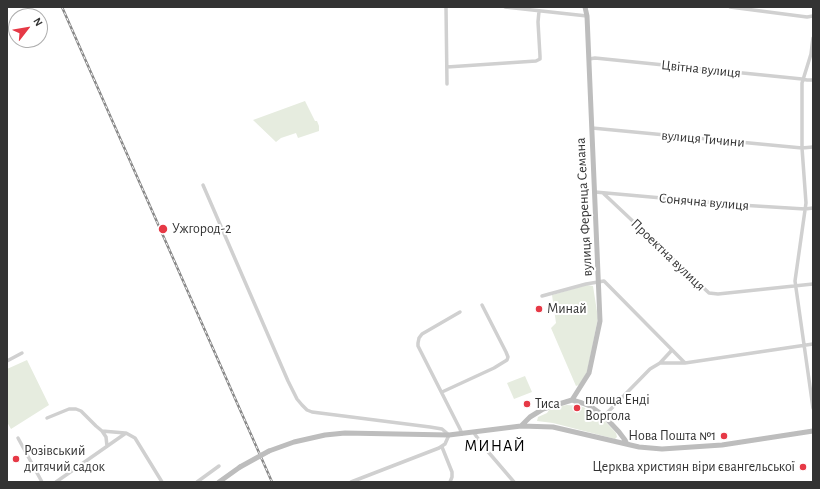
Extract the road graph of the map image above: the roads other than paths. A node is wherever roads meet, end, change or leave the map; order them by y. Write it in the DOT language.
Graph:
graph roads {
  1 [pos="446,7"];
  2 [pos="506,7"];
  3 [pos="586,7"];
  4 [pos="730,7"];
  5 [pos="539,11"];
  6 [pos="587,16"];
  7 [pos="813,16"];
  8 [pos="813,38"];
  9 [pos="589,59"];
  10 [pos="447,67"];
  11 [pos="802,79"];
  12 [pos="813,80"];
  13 [pos="447,84"];
  14 [pos="592,128"];
  15 [pos="813,147"];
  16 [pos="802,148"];
  17 [pos="203,186"];
  18 [pos="595,192"];
  19 [pos="603,193"];
  20 [pos="813,208"];
  21 [pos="805,209"];
  22 [pos="599,282"];
  23 [pos="813,284"];
  24 [pos="795,286"];
  25 [pos="542,296"];
  26 [pos="482,305"];
  27 [pos="460,312"];
  28 [pos="813,344"];
  29 [pos="805,345"];
  30 [pos="672,350"];
  31 [pos="22,353"];
  32 [pos="7,361"];
  33 [pos="660,363"];
  34 [pos="685,363"];
  35 [pos="442,392"];
  36 [pos="572,400"];
  37 [pos="813,408"];
  38 [pos="604,416"];
  39 [pos="47,418"];
  40 [pos="521,426"];
  41 [pos="102,430"];
  42 [pos="813,431"];
  43 [pos="126,433"];
  44 [pos="474,433"];
  45 [pos="462,434"];
  46 [pos="449,435"];
  47 [pos="18,438"];
  48 [pos="628,444"];
  49 [pos="107,446"];
  50 [pos="442,446"];
  51 [pos="219,466"];
  52 [pos="42,482"];
  53 [pos="56,482"];
  54 [pos="162,482"];
  55 [pos="196,482"];
  56 [pos="219,482"];
  57 [pos="351,482"];
  58 [pos="450,482"];
  59 [pos="514,482"];
  1 -- 10 [label="street"];
  2 -- 5 [label="street"];
  3 -- 6 [label="main road, вулиця Ференца Семана"];
  4 -- 7 [label="street"];
  5 -- 6 [label="street"];
  5 -- 10 [label="street"];
  6 -- 9 [label="main road, вулиця Ференца Семана"];
  8 -- 11 [label="street"];
  9 -- 11 [label="street, Цвітна вулиця"];
  9 -- 14 [label="main road, вулиця Ференца Семана"];
  10 -- 13 [label="street"];
  11 -- 12 [label="street, Цвітна вулиця"];
  11 -- 16 [label="street"];
  14 -- 16 [label="street, вулиця Тичини"];
  14 -- 18 [label="main road, вулиця Ференца Семана"];
  15 -- 16 [label="street, вулиця Тичини"];
  16 -- 21 [label="street"];
  17 -- 46 [label="street"];
  18 -- 19 [label="street, Сонячна вулиця"];
  18 -- 22 [label="main road, вулиця Ференца Семана"];
  19 -- 21 [label="street, Сонячна вулиця"];
  19 -- 24 [label="street, Проектна вулиця"];
  20 -- 21 [label="street, Сонячна вулиця"];
  21 -- 24 [label="street"];
  22 -- 25 [label="street"];
  22 -- 30 [label="street"];
  22 -- 36 [label="main road, вулиця Ференца Семана"];
  23 -- 24 [label="street, Проектна вулиця"];
  24 -- 29 [label="street"];
  26 -- 35 [label="street"];
  27 -- 35 [label="street"];
  28 -- 29 [label="street"];
  29 -- 34 [label="street"];
  29 -- 37 [label="street"];
  30 -- 33 [label="street"];
  30 -- 34 [label="street"];
  31 -- 32 [label="street"];
  33 -- 34 [label="street"];
  33 -- 38 [label="street"];
  35 -- 45 [label="street"];
  36 -- 38 [label="main road"];
  36 -- 40 [label="main road"];
  38 -- 48 [label="main road"];
  39 -- 41 [label="street"];
  40 -- 44 [label="main road"];
  40 -- 48 [label="main road"];
  41 -- 43 [label="street"];
  41 -- 49 [label="street"];
  42 -- 48 [label="main road"];
  43 -- 49 [label="street"];
  43 -- 54 [label="street"];
  44 -- 45 [label="main road"];
  44 -- 59 [label="street"];
  45 -- 46 [label="main road"];
  46 -- 50 [label="street"];
  46 -- 56 [label="main road, bridge"];
  47 -- 52 [label="street"];
  49 -- 53 [label="street"];
  50 -- 57 [label="street"];
  50 -- 58 [label="street"];
  51 -- 55 [label="street"];
}
